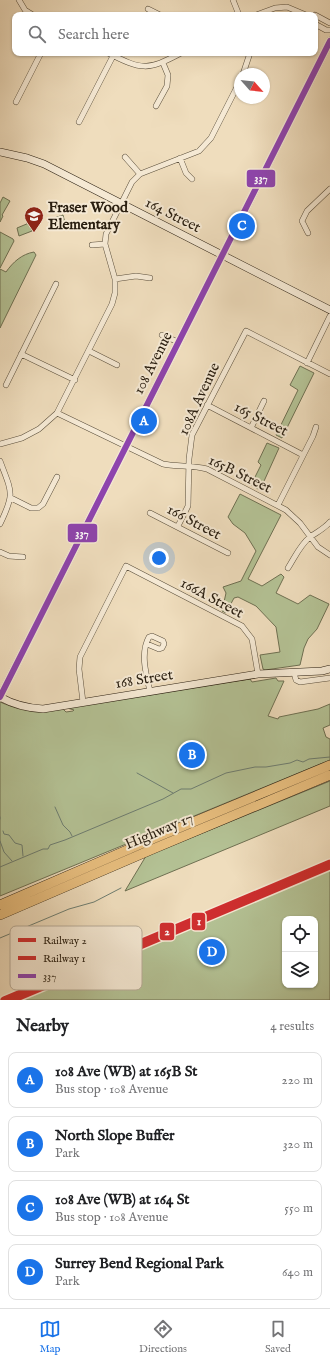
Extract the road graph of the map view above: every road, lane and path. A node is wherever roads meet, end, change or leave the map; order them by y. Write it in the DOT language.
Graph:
graph roads {
  1 [pos="19,0"];
  2 [pos="233,0"];
  3 [pos="148,9"];
  4 [pos="28,12"];
  5 [pos="154,12"];
  6 [pos="238,12"];
  7 [pos="264,12"];
  8 [pos="302,12"];
  9 [pos="318,17"];
  10 [pos="330,23"];
  11 [pos="318,26"];
  12 [pos="330,30"];
  13 [pos="330,41"];
  14 [pos="39,56"];
  15 [pos="110,56"];
  16 [pos="115,56"];
  17 [pos="175,56"];
  18 [pos="249,56"];
  19 [pos="163,62"];
  20 [pos="245,68"];
  21 [pos="234,93"];
  22 [pos="16,102"];
  23 [pos="156,106"];
  24 [pos="79,122"];
  25 [pos="0,152"];
  26 [pos="125,157"];
  27 [pos="180,158"];
  28 [pos="140,174"];
  29 [pos="192,179"];
  30 [pos="330,188"];
  31 [pos="121,204"];
  32 [pos="308,233"];
  33 [pos="105,244"];
  34 [pos="92,245"];
  35 [pos="222,254"];
  36 [pos="150,278"];
  37 [pos="116,279"];
  38 [pos="56,284"];
  39 [pos="330,310"];
  40 [pos="330,316"];
  41 [pos="162,334"];
  42 [pos="178,342"];
  43 [pos="89,351"];
  44 [pos="21,354"];
  45 [pos="307,363"];
  46 [pos="117,365"];
  47 [pos="330,374"];
  48 [pos="75,380"];
  49 [pos="6,385"];
  50 [pos="264,401"];
  51 [pos="207,405"];
  52 [pos="57,413"];
  53 [pos="316,427"];
  54 [pos="251,428"];
  55 [pos="0,444"];
  56 [pos="126,446"];
  57 [pos="303,455"];
  58 [pos="0,461"];
  59 [pos="189,466"];
  60 [pos="57,477"];
  61 [pos="11,498"];
  62 [pos="278,505"];
  63 [pos="150,512"];
  64 [pos="330,522"];
  65 [pos="0,524"];
  66 [pos="178,526"];
  67 [pos="310,537"];
  68 [pos="0,552"];
  69 [pos="228,553"];
  70 [pos="330,555"];
  71 [pos="23,557"];
  72 [pos="288,568"];
  73 [pos="147,644"];
  74 [pos="330,669"];
  75 [pos="294,673"];
  76 [pos="258,674"];
  77 [pos="330,678"];
  78 [pos="150,691"];
  79 [pos="0,697"];
  80 [pos="83,702"];
  81 [pos="330,765"];
  82 [pos="330,775"];
  83 [pos="0,905"];
  84 [pos="0,915"];
  1 -- 4 [label="street"];
  2 -- 6 [label="street"];
  3 -- 5 [label="street"];
  7 -- 8 [label="street"];
  9 -- 10 [label="street"];
  11 -- 12 [label="street"];
  13 -- 35 [label="street, 108 Avenue"];
  14 -- 22 [label="street"];
  15 -- 24 [label="street"];
  16 -- 19 [label="street"];
  17 -- 19 [label="street"];
  18 -- 20 [label="street"];
  19 -- 23 [label="street"];
  21 -- 27 [label="street"];
  25 -- 31 [label="street, 164 Street"];
  26 -- 28 [label="street"];
  27 -- 28 [label="street"];
  27 -- 29 [label="street"];
  28 -- 31 [label="street"];
  30 -- 32 [label="street"];
  31 -- 33 [label="street"];
  31 -- 35 [label="street, 164 Street"];
  33 -- 34 [label="street"];
  33 -- 37 [label="street"];
  35 -- 39 [label="street, 164 Street"];
  35 -- 42 [label="street, 108 Avenue"];
  36 -- 37 [label="street"];
  37 -- 43 [label="street"];
  38 -- 44 [label="street"];
  40 -- 45 [label="street"];
  41 -- 42 [label="street"];
  42 -- 56 [label="street, 108 Avenue"];
  43 -- 46 [label="street"];
  43 -- 48 [label="street"];
  44 -- 48 [label="street"];
  44 -- 49 [label="street"];
  45 -- 47 [label="street"];
  45 -- 51 [label="street, 108A Avenue"];
  48 -- 52 [label="street"];
  50 -- 54 [label="street"];
  51 -- 54 [label="street, 165 Street"];
  51 -- 59 [label="street, 108A Avenue"];
  52 -- 55 [label="street"];
  52 -- 56 [label="street, 165B Street"];
  53 -- 57 [label="street"];
  54 -- 57 [label="street, 165 Street"];
  56 -- 59 [label="street, 165B Street"];
  56 -- 79 [label="street, 108 Avenue"];
  57 -- 62 [label="street"];
  58 -- 61 [label="street"];
  59 -- 62 [label="street, 165B Street"];
  59 -- 66 [label="street, 108A Avenue"];
  60 -- 61 [label="street"];
  61 -- 65 [label="street"];
  62 -- 67 [label="street, 165B Street"];
  63 -- 66 [label="street, 166 Street"];
  64 -- 67 [label="street"];
  66 -- 69 [label="street, 166 Street"];
  67 -- 70 [label="street, 165B Street"];
  67 -- 72 [label="street"];
  68 -- 71 [label="street"];
  73 -- 78 [label="street"];
  74 -- 75 [label="street, 168 Street"];
  75 -- 76 [label="street, 168 Street"];
  75 -- 77 [label="street"];
  76 -- 78 [label="street, 168 Street"];
  76 -- 80 [label="street, 166A Street"];
  78 -- 80 [label="street, 168 Street"];
  79 -- 80 [label="street, 168 Street"];
  81 -- 83 [label="highway, Highway 17"];
  82 -- 84 [label="highway, Highway 17"];
}
